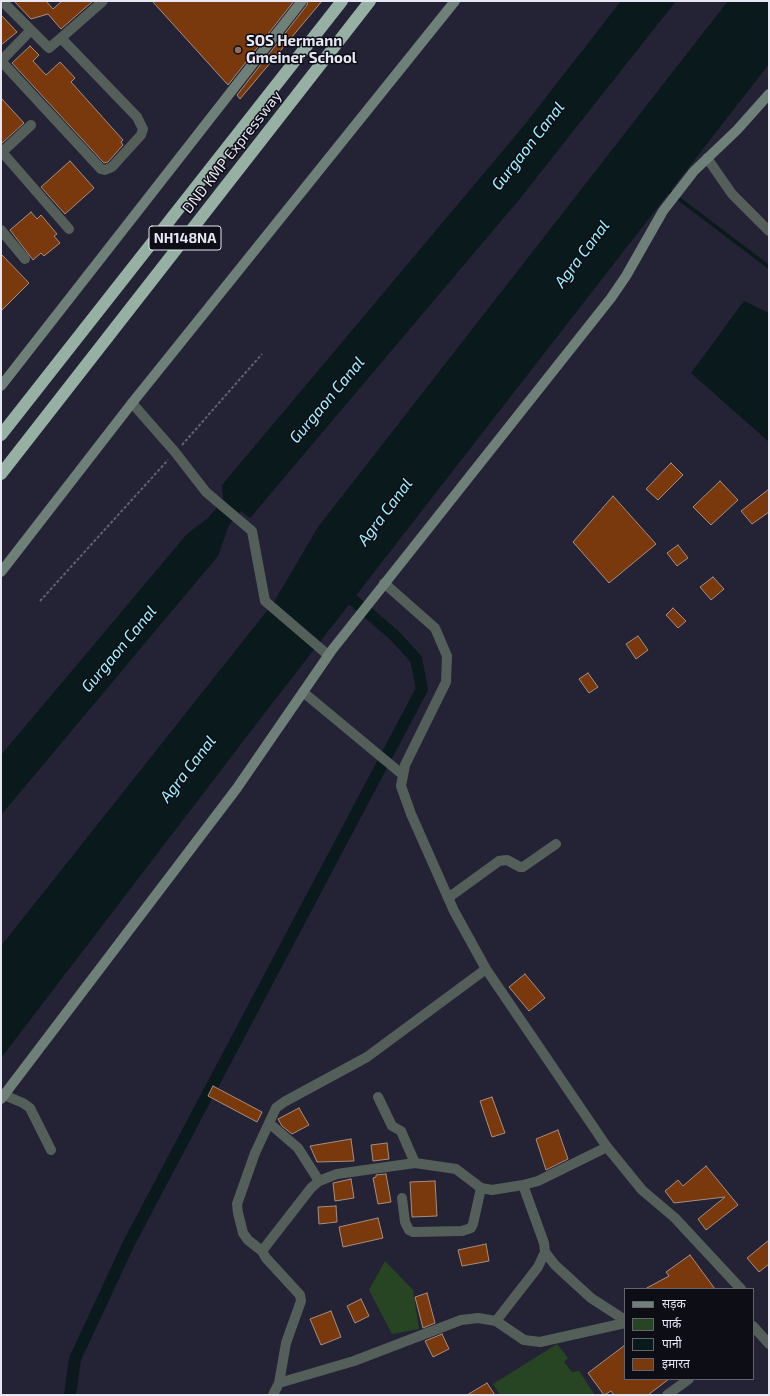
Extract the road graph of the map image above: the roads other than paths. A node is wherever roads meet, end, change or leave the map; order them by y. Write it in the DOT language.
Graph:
graph roads {
  1 [pos="2,1"];
  2 [pos="103,1"];
  3 [pos="302,1"];
  4 [pos="342,1"];
  5 [pos="370,1"];
  6 [pos="455,1"];
  7 [pos="31,30"];
  8 [pos="61,38"];
  9 [pos="1,61"];
  10 [pos="769,94"];
  11 [pos="31,125"];
  12 [pos="1,152"];
  13 [pos="707,158"];
  14 [pos="69,229"];
  15 [pos="769,231"];
  16 [pos="2,233"];
  17 [pos="26,259"];
  18 [pos="1,386"];
  19 [pos="132,403"];
  20 [pos="1,435"];
  21 [pos="1,474"];
  22 [pos="1,572"];
  23 [pos="384,583"];
  24 [pos="328,655"];
  25 [pos="303,692"];
  26 [pos="403,775"];
  27 [pos="556,844"];
  28 [pos="448,898"];
  29 [pos="486,969"];
  30 [pos="3,1097"];
  31 [pos="378,1097"];
  32 [pos="269,1123"];
  33 [pos="607,1147"];
  34 [pos="51,1150"];
  35 [pos="415,1163"];
  36 [pos="319,1181"];
  37 [pos="523,1185"];
  38 [pos="481,1188"];
  39 [pos="402,1198"];
  40 [pos="262,1251"];
  41 [pos="545,1252"];
  42 [pos="740,1288"];
  43 [pos="624,1321"];
  44 [pos="496,1322"];
  45 [pos="624,1322"];
  46 [pos="754,1327"];
  47 [pos="769,1344"];
  48 [pos="687,1380"];
  49 [pos="279,1383"];
  50 [pos="273,1395"];
  51 [pos="668,1395"];
  1 -- 7 [label="street"];
  2 -- 8 [label="street"];
  3 -- 18 [label="street"];
  4 -- 20 [label="highway, DND KMP Expressway / NH148NA"];
  5 -- 21 [label="highway, DND KMP Expressway / NH148NA"];
  6 -- 19 [label="street"];
  7 -- 8 [label="street"];
  7 -- 9 [label="street"];
  8 -- 9 [label="street"];
  10 -- 13 [label="street"];
  11 -- 12 [label="street"];
  12 -- 14 [label="street"];
  13 -- 15 [label="street"];
  13 -- 23 [label="street"];
  16 -- 17 [label="street"];
  19 -- 22 [label="street"];
  19 -- 24 [label="street"];
  23 -- 24 [label="street"];
  23 -- 26 [label="street"];
  24 -- 25 [label="street"];
  25 -- 26 [label="street"];
  25 -- 30 [label="street"];
  26 -- 28 [label="street"];
  27 -- 28 [label="street"];
  28 -- 29 [label="street"];
  29 -- 32 [label="street"];
  29 -- 33 [label="street"];
  30 -- 34 [label="street"];
  31 -- 35 [label="street"];
  32 -- 36 [label="street"];
  32 -- 40 [label="street"];
  33 -- 37 [label="street"];
  33 -- 42 [label="street"];
  35 -- 36 [label="street"];
  35 -- 38 [label="street"];
  36 -- 40 [label="street"];
  37 -- 38 [label="street"];
  37 -- 41 [label="street"];
  38 -- 39 [label="street"];
  40 -- 49 [label="street"];
  41 -- 43 [label="street"];
  41 -- 44 [label="street"];
  44 -- 45 [label="street"];
  44 -- 49 [label="street"];
  46 -- 47 [label="street"];
  48 -- 51 [label="street"];
  49 -- 50 [label="street"];
}
